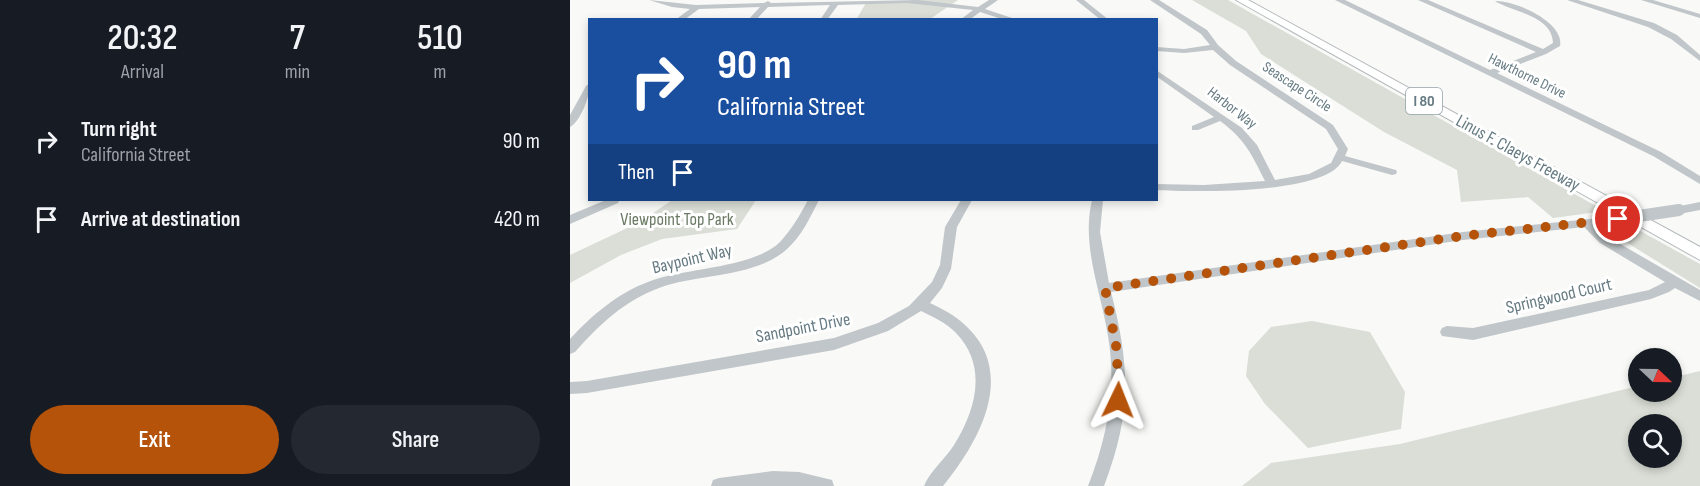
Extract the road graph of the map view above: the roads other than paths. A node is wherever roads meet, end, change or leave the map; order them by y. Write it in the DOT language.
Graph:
graph roads {
  1 [pos="653,0"];
  2 [pos="672,0"];
  3 [pos="843,0"];
  4 [pos="848,0"];
  5 [pos="994,0"];
  6 [pos="1080,0"];
  7 [pos="1154,0"];
  8 [pos="1241,0"];
  9 [pos="1255,0"];
  10 [pos="1339,0"];
  11 [pos="1422,0"];
  12 [pos="1570,0"];
  13 [pos="1646,0"];
  14 [pos="833,1"];
  15 [pos="884,1"];
  16 [pos="1499,1"];
  17 [pos="768,4"];
  18 [pos="700,5"];
  19 [pos="979,9"];
  20 [pos="1700,16"];
  21 [pos="681,18"];
  22 [pos="753,18"];
  23 [pos="824,18"];
  24 [pos="966,18"];
  25 [pos="1008,18"];
  26 [pos="1103,18"];
  27 [pos="1215,47"];
  28 [pos="1158,50"];
  29 [pos="1543,52"];
  30 [pos="1700,58"];
  31 [pos="1158,73"];
  32 [pos="1490,73"];
  33 [pos="588,90"];
  34 [pos="1222,117"];
  35 [pos="570,124"];
  36 [pos="1195,128"];
  37 [pos="1341,159"];
  38 [pos="1392,172"];
  39 [pos="1700,181"];
  40 [pos="1271,183"];
  41 [pos="1158,187"];
  42 [pos="612,201"];
  43 [pos="813,201"];
  44 [pos="965,201"];
  45 [pos="1097,201"];
  46 [pos="1700,206"];
  47 [pos="570,220"];
  48 [pos="1592,222"];
  49 [pos="1700,243"];
  50 [pos="1700,254"];
  51 [pos="1675,281"];
  52 [pos="1105,288"];
  53 [pos="1700,296"];
  54 [pos="920,304"];
  55 [pos="1447,332"];
  56 [pos="570,348"];
  57 [pos="570,388"];
  58 [pos="719,486"];
  59 [pos="825,486"];
  60 [pos="932,486"];
  61 [pos="1096,486"];
  1 -- 18 [label="street"];
  2 -- 18 [label="street"];
  3 -- 4 [label="street"];
  3 -- 14 [label="street"];
  5 -- 19 [label="street"];
  6 -- 26 [label="street"];
  7 -- 27 [label="street, Seascape Circle"];
  8 -- 50 [label="highway, Linus F. Claeys Freeway / I 80"];
  9 -- 49 [label="highway, Linus F. Claeys Freeway / I 80"];
  10 -- 32 [label="street, Hawthorne Drive"];
  11 -- 29 [label="street"];
  12 -- 30 [label="street"];
  13 -- 20 [label="street"];
  14 -- 15 [label="street"];
  14 -- 17 [label="street"];
  14 -- 23 [label="street"];
  15 -- 19 [label="street"];
  16 -- 29 [label="street"];
  17 -- 18 [label="street"];
  17 -- 22 [label="street"];
  18 -- 21 [label="street"];
  19 -- 24 [label="street"];
  19 -- 25 [label="street"];
  27 -- 28 [label="street"];
  27 -- 37 [label="street, Seascape Circle"];
  29 -- 32 [label="street"];
  31 -- 34 [label="street, Harbor Way"];
  32 -- 39 [label="street, Hawthorne Drive"];
  33 -- 35 [label="street"];
  34 -- 36 [label="street"];
  34 -- 40 [label="street, Harbor Way"];
  37 -- 38 [label="street"];
  37 -- 40 [label="street"];
  40 -- 41 [label="street"];
  42 -- 47 [label="street"];
  43 -- 56 [label="street, Baypoint Way"];
  44 -- 54 [label="street, Sandpoint Drive"];
  45 -- 52 [label="street"];
  46 -- 48 [label="street, bridge"];
  48 -- 51 [label="street"];
  48 -- 52 [label="street"];
  51 -- 53 [label="street"];
  51 -- 55 [label="street, Springwood Court"];
  52 -- 61 [label="street"];
  54 -- 57 [label="street, Sandpoint Drive"];
  54 -- 60 [label="street"];
  58 -- 59 [label="street"];
}
